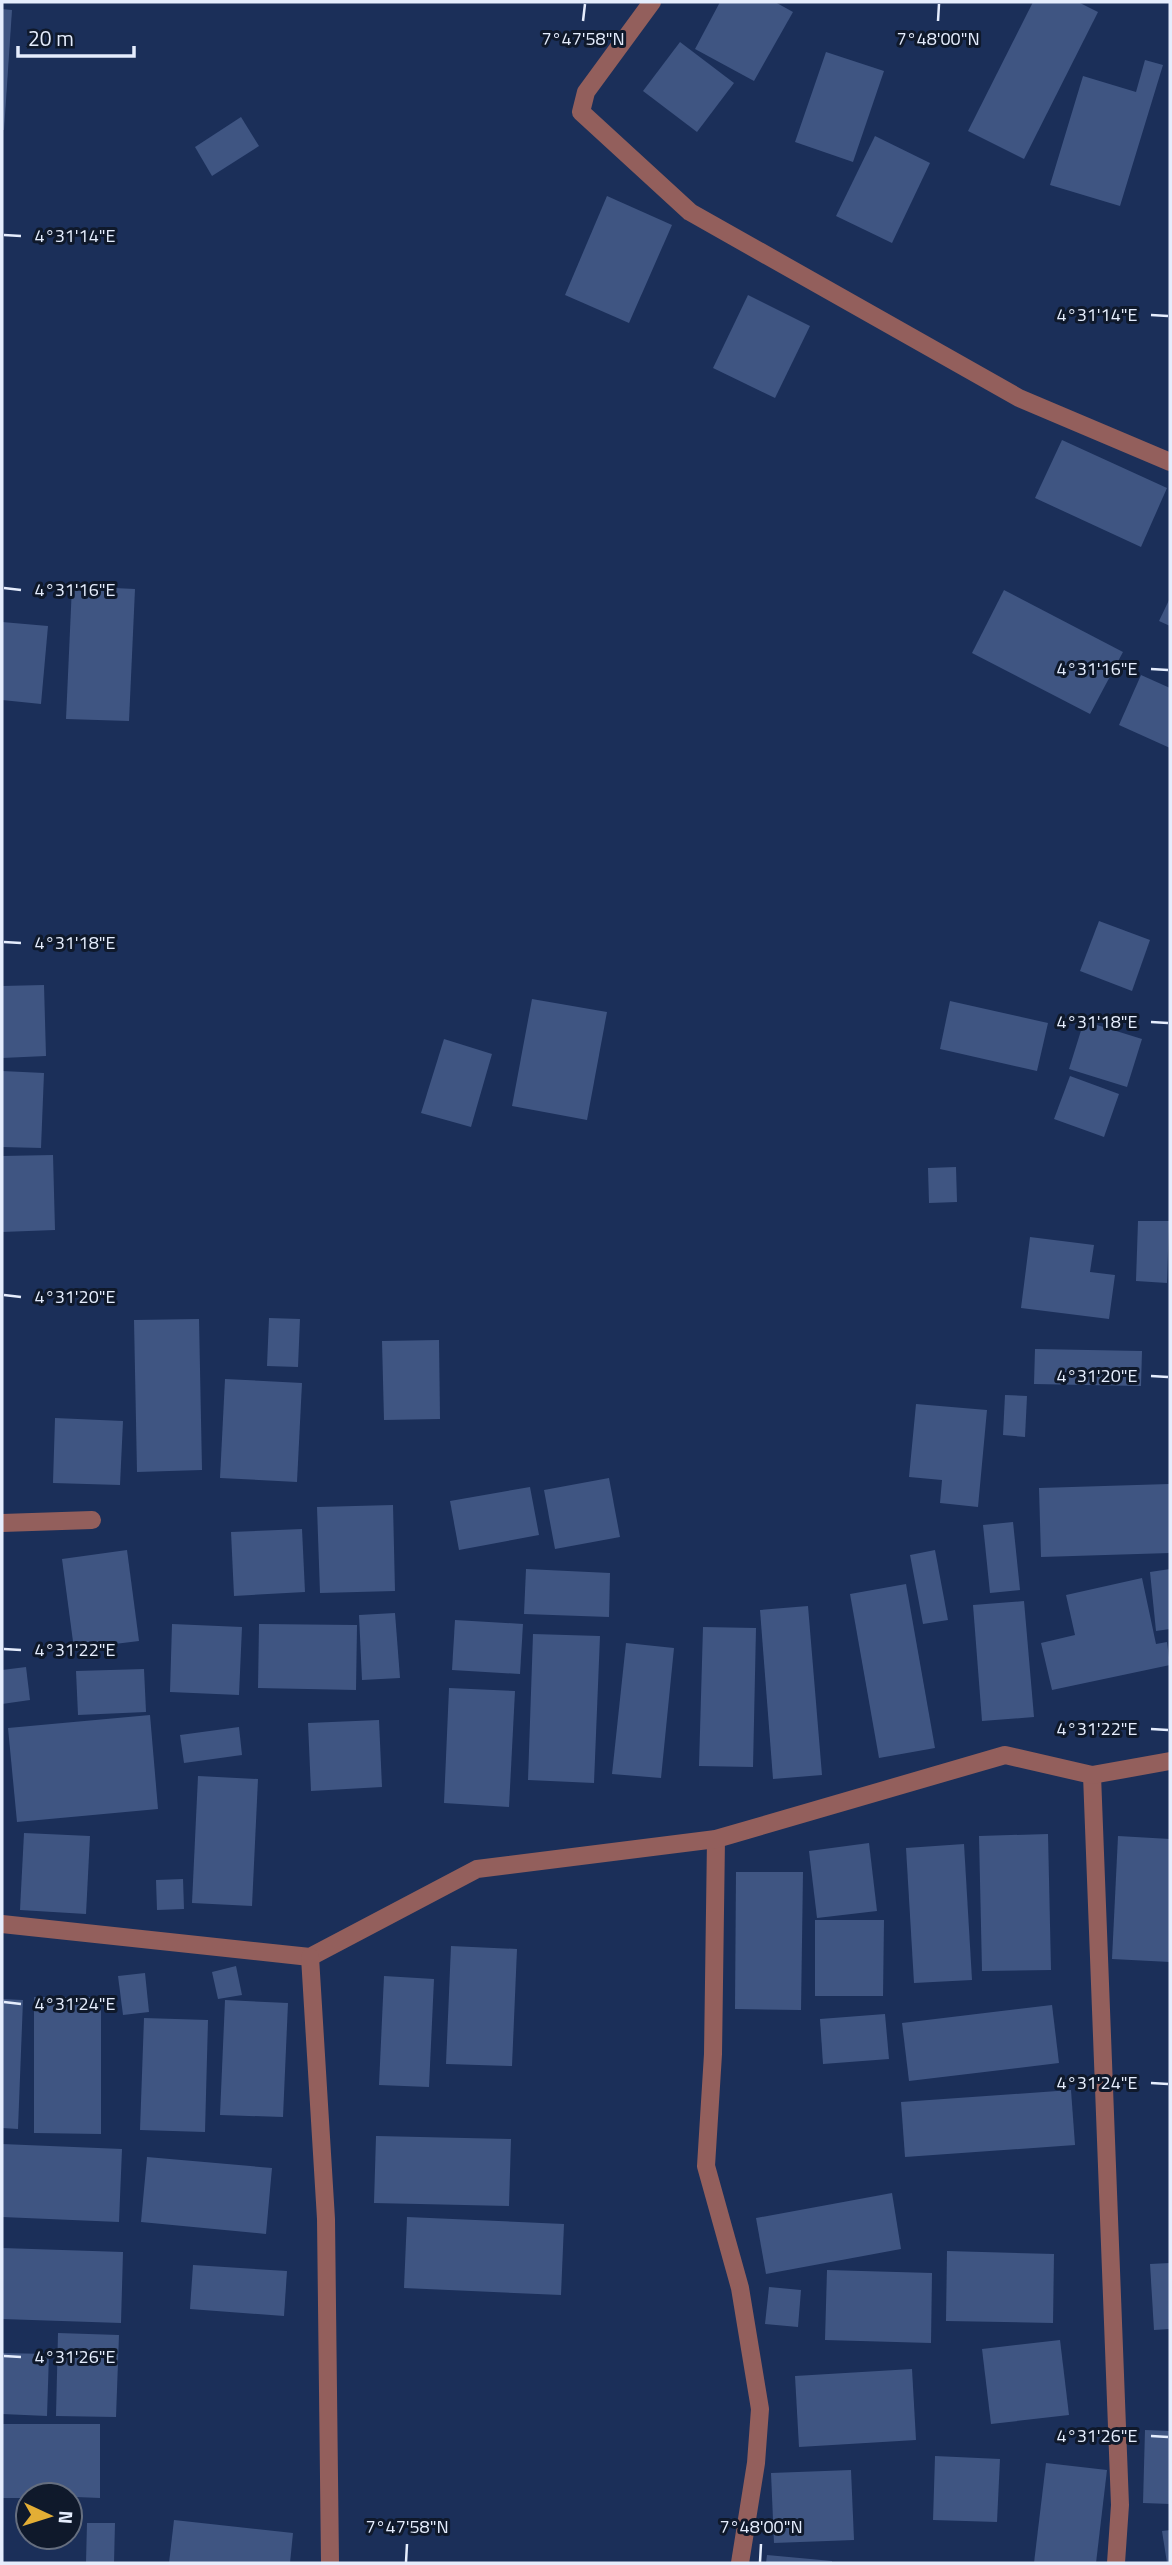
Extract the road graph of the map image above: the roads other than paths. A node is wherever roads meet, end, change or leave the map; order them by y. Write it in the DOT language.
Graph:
graph roads {
  1 [pos="652,2"];
  2 [pos="1170,463"];
  3 [pos="92,1520"];
  4 [pos="2,1523"];
  5 [pos="1170,1761"];
  6 [pos="1091,1775"];
  7 [pos="716,1839"];
  8 [pos="2,1924"];
  9 [pos="310,1957"];
  10 [pos="330,2563"];
  11 [pos="740,2563"];
  12 [pos="1116,2563"];
  1 -- 2 [label="street"];
  3 -- 4 [label="street"];
  5 -- 6 [label="street"];
  6 -- 7 [label="street"];
  6 -- 12 [label="street"];
  7 -- 9 [label="street"];
  7 -- 11 [label="street"];
  8 -- 9 [label="street"];
  9 -- 10 [label="street"];
}
